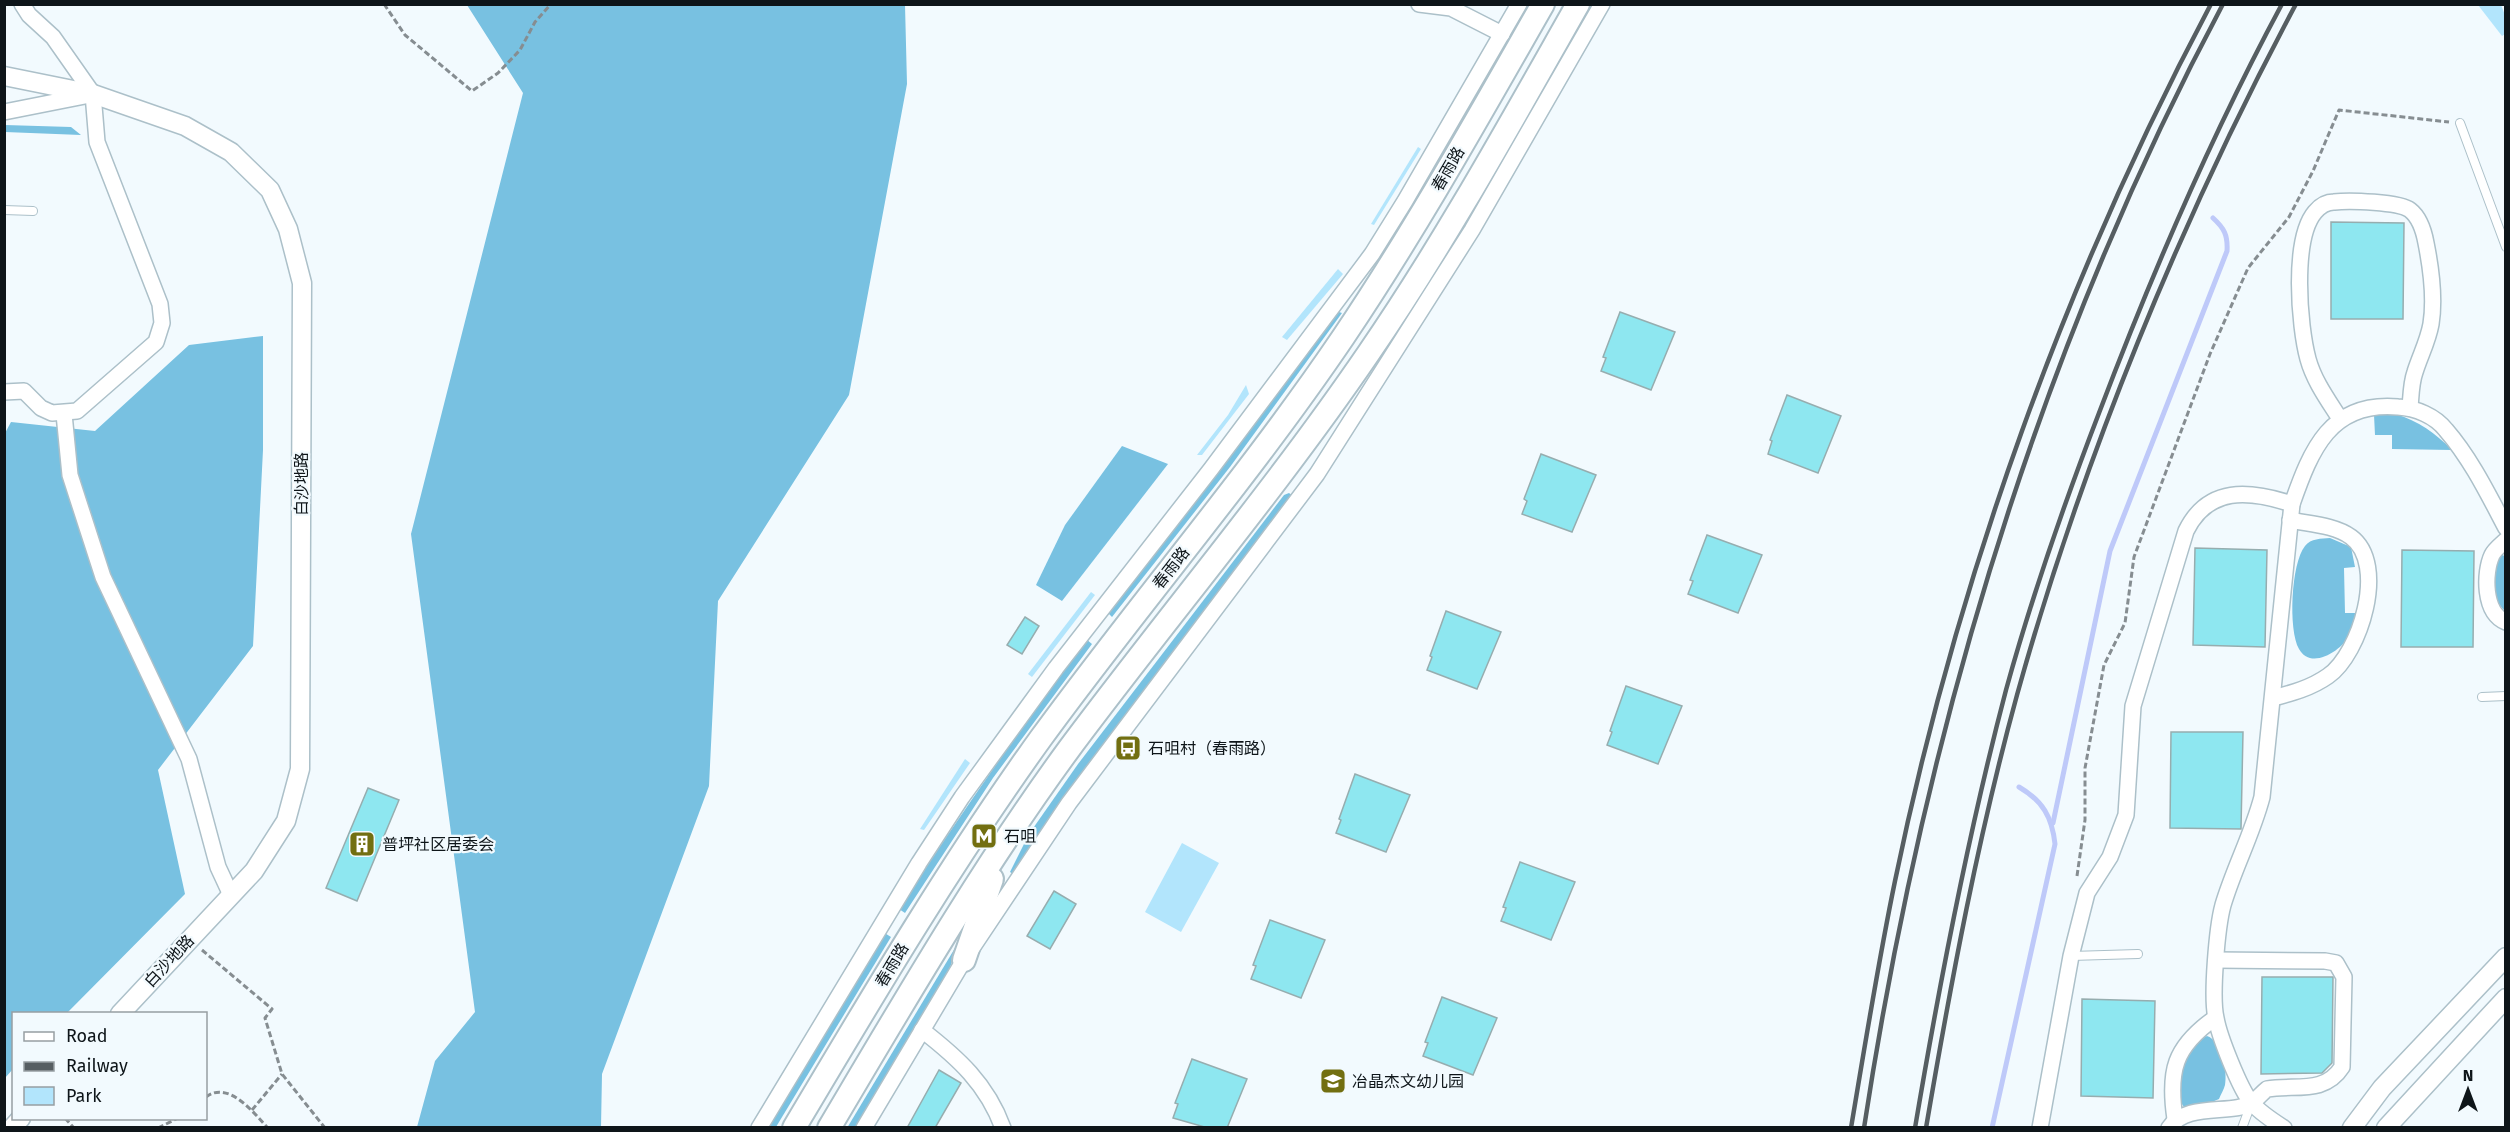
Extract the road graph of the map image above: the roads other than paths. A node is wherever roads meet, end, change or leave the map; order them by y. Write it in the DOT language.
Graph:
graph roads {
  1 [pos="22,4"];
  2 [pos="1419,4"];
  3 [pos="1519,4"];
  4 [pos="1543,4"];
  5 [pos="1578,4"];
  6 [pos="1602,4"];
  7 [pos="1502,34"];
  8 [pos="4,76"];
  9 [pos="93,94"];
  10 [pos="4,112"];
  11 [pos="2460,123"];
  12 [pos="4,210"];
  13 [pos="33,211"];
  14 [pos="2505,247"];
  15 [pos="4,392"];
  16 [pos="2410,408"];
  17 [pos="64,414"];
  18 [pos="2340,419"];
  19 [pos="2292,504"];
  20 [pos="2290,520"];
  21 [pos="2505,528"];
  22 [pos="2505,540"];
  23 [pos="2505,621"];
  24 [pos="2505,696"];
  25 [pos="2482,697"];
  26 [pos="2273,698"];
  27 [pos="1004,844"];
  28 [pos="231,895"];
  29 [pos="2138,954"];
  30 [pos="2071,956"];
  31 [pos="2505,957"];
  32 [pos="964,960"];
  33 [pos="2217,960"];
  34 [pos="2505,998"];
  35 [pos="122,1012"];
  36 [pos="2215,1018"];
  37 [pos="922,1030"];
  38 [pos="2252,1103"];
  39 [pos="2172,1123"];
  40 [pos="759,1128"];
  41 [pos="794,1128"];
  42 [pos="829,1128"];
  43 [pos="864,1128"];
  44 [pos="1003,1128"];
  45 [pos="2040,1128"];
  46 [pos="2242,1128"];
  47 [pos="2284,1128"];
  48 [pos="2352,1128"];
  49 [pos="2386,1128"];
  1 -- 9 [label="street"];
  2 -- 7 [label="street"];
  3 -- 7 [label="street"];
  4 -- 41 [label="main road, 春雨路"];
  5 -- 27 [label="main road, 春雨路"];
  6 -- 32 [label="street"];
  7 -- 40 [label="street"];
  8 -- 9 [label="street, 白沙地路"];
  9 -- 10 [label="street"];
  9 -- 17 [label="street"];
  9 -- 28 [label="street, 白沙地路"];
  11 -- 14 [label="lane"];
  12 -- 13 [label="lane"];
  15 -- 17 [label="street"];
  16 -- 18 [label="street"];
  16 -- 18 [label="street"];
  16 -- 21 [label="street"];
  17 -- 28 [label="street"];
  18 -- 19 [label="street"];
  19 -- 20 [label="street"];
  19 -- 30 [label="street"];
  20 -- 26 [label="street"];
  20 -- 26 [label="street"];
  22 -- 23 [label="street"];
  24 -- 25 [label="lane"];
  26 -- 33 [label="street"];
  27 -- 32 [label="main road"];
  27 -- 42 [label="main road, 春雨路"];
  28 -- 35 [label="street, 白沙地路"];
  29 -- 30 [label="lane"];
  30 -- 45 [label="street"];
  31 -- 48 [label="street"];
  32 -- 37 [label="street"];
  33 -- 36 [label="street"];
  33 -- 38 [label="street"];
  34 -- 49 [label="street"];
  36 -- 38 [label="street"];
  36 -- 39 [label="street"];
  37 -- 43 [label="street"];
  37 -- 44 [label="street"];
  38 -- 39 [label="street"];
  38 -- 46 [label="lane"];
  38 -- 47 [label="street"];
}
